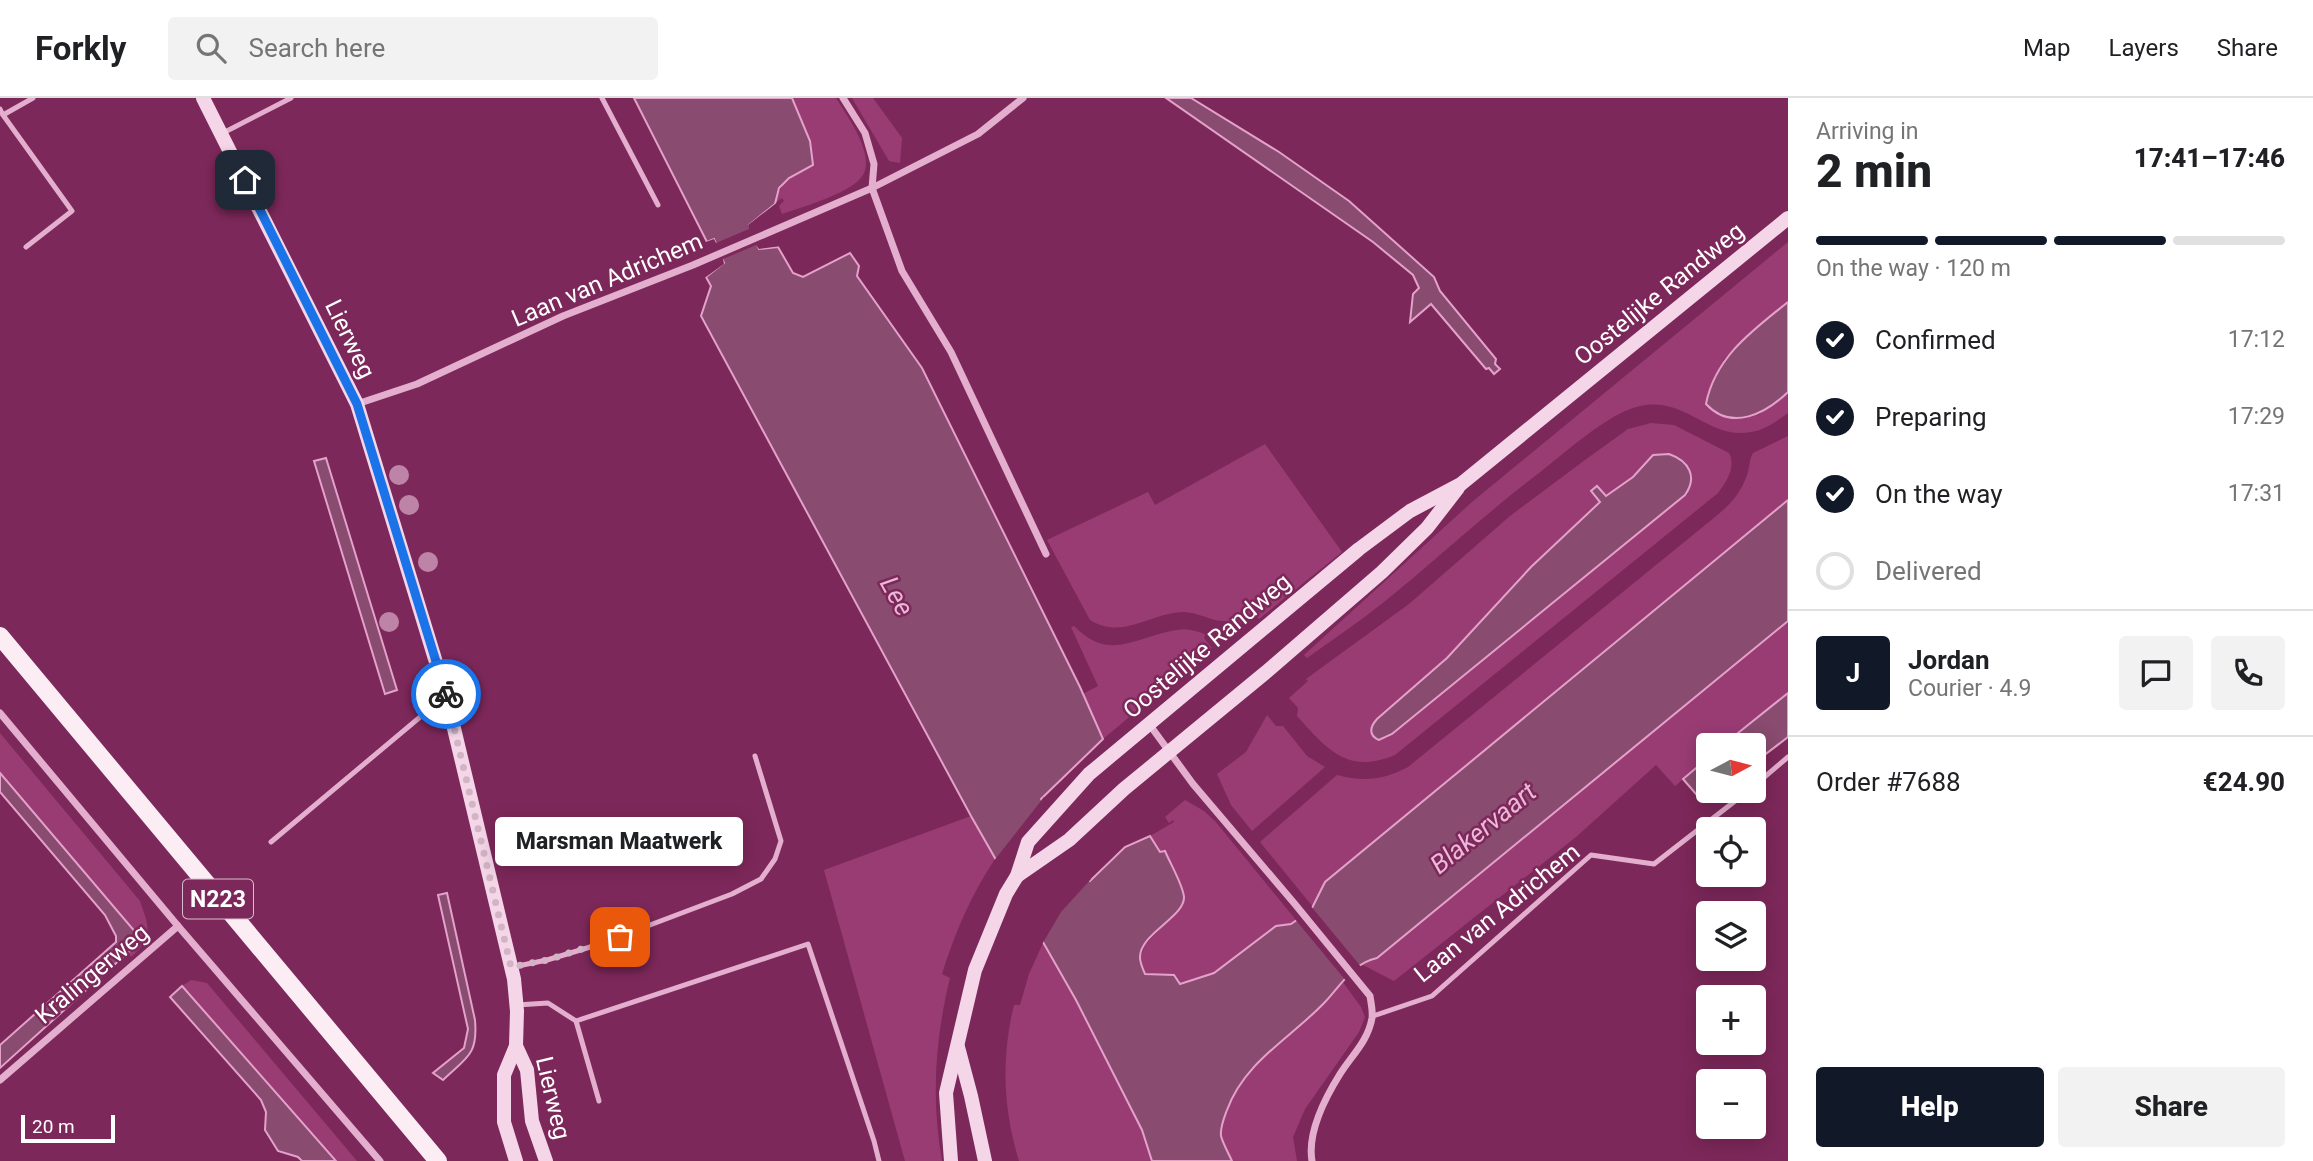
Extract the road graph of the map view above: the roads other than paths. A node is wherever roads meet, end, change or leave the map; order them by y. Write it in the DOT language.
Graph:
graph roads {
  1 [pos="33,98"];
  2 [pos="203,98"];
  3 [pos="291,98"];
  4 [pos="602,98"];
  5 [pos="843,98"];
  6 [pos="1023,98"];
  7 [pos="1,112"];
  8 [pos="221,134"];
  9 [pos="872,188"];
  10 [pos="658,205"];
  11 [pos="1788,218"];
  12 [pos="26,247"];
  13 [pos="357,404"];
  14 [pos="1461,484"];
  15 [pos="1046,554"];
  16 [pos="0,636"];
  17 [pos="446,695"];
  18 [pos="0,713"];
  19 [pos="1149,723"];
  20 [pos="1170,751"];
  21 [pos="755,756"];
  22 [pos="1788,757"];
  23 [pos="1766,776"];
  24 [pos="1733,803"];
  25 [pos="271,842"];
  26 [pos="1017,876"];
  27 [pos="178,926"];
  28 [pos="511,967"];
  29 [pos="516,1005"];
  30 [pos="1373,1016"];
  31 [pos="576,1021"];
  32 [pos="516,1045"];
  33 [pos="957,1046"];
  34 [pos="0,1080"];
  35 [pos="599,1101"];
  36 [pos="380,1161"];
  37 [pos="438,1161"];
  38 [pos="516,1161"];
  39 [pos="546,1161"];
  40 [pos="878,1161"];
  41 [pos="951,1161"];
  42 [pos="985,1161"];
  43 [pos="1312,1161"];
  1 -- 7 [label="lane"];
  2 -- 8 [label="main road, Lierweg"];
  3 -- 8 [label="lane"];
  4 -- 10 [label="lane"];
  5 -- 9 [label="street"];
  6 -- 9 [label="street, Laan van Adrichem"];
  7 -- 12 [label="lane"];
  8 -- 13 [label="main road, Lierweg"];
  9 -- 13 [label="street, Laan van Adrichem"];
  9 -- 15 [label="street"];
  11 -- 14 [label="main road, Oostelijke Randweg"];
  13 -- 17 [label="main road, Lierweg"];
  14 -- 19 [label="main road, Oostelijke Randweg"];
  14 -- 20 [label="main road, Oostelijke Randweg"];
  16 -- 37 [label="main road, N223"];
  17 -- 25 [label="lane"];
  17 -- 28 [label="main road, Lierweg"];
  18 -- 27 [label="street"];
  19 -- 20 [label="street"];
  19 -- 26 [label="main road, Oostelijke Randweg"];
  20 -- 26 [label="main road, Oostelijke Randweg"];
  20 -- 30 [label="street"];
  21 -- 28 [label="lane"];
  22 -- 23 [label="lane"];
  24 -- 30 [label="lane, Laan van Adrichem"];
  26 -- 33 [label="main road, Oostelijke Randweg"];
  27 -- 34 [label="street, Kralingerweg"];
  27 -- 36 [label="street"];
  28 -- 29 [label="main road, Lierweg"];
  29 -- 31 [label="lane"];
  29 -- 32 [label="main road, Lierweg"];
  30 -- 43 [label="street"];
  31 -- 35 [label="lane"];
  31 -- 40 [label="lane"];
  32 -- 38 [label="main road, Lierweg"];
  32 -- 39 [label="main road, Lierweg"];
  33 -- 41 [label="main road, Oostelijke Randweg"];
  33 -- 42 [label="main road, Oostelijke Randweg"];
}
